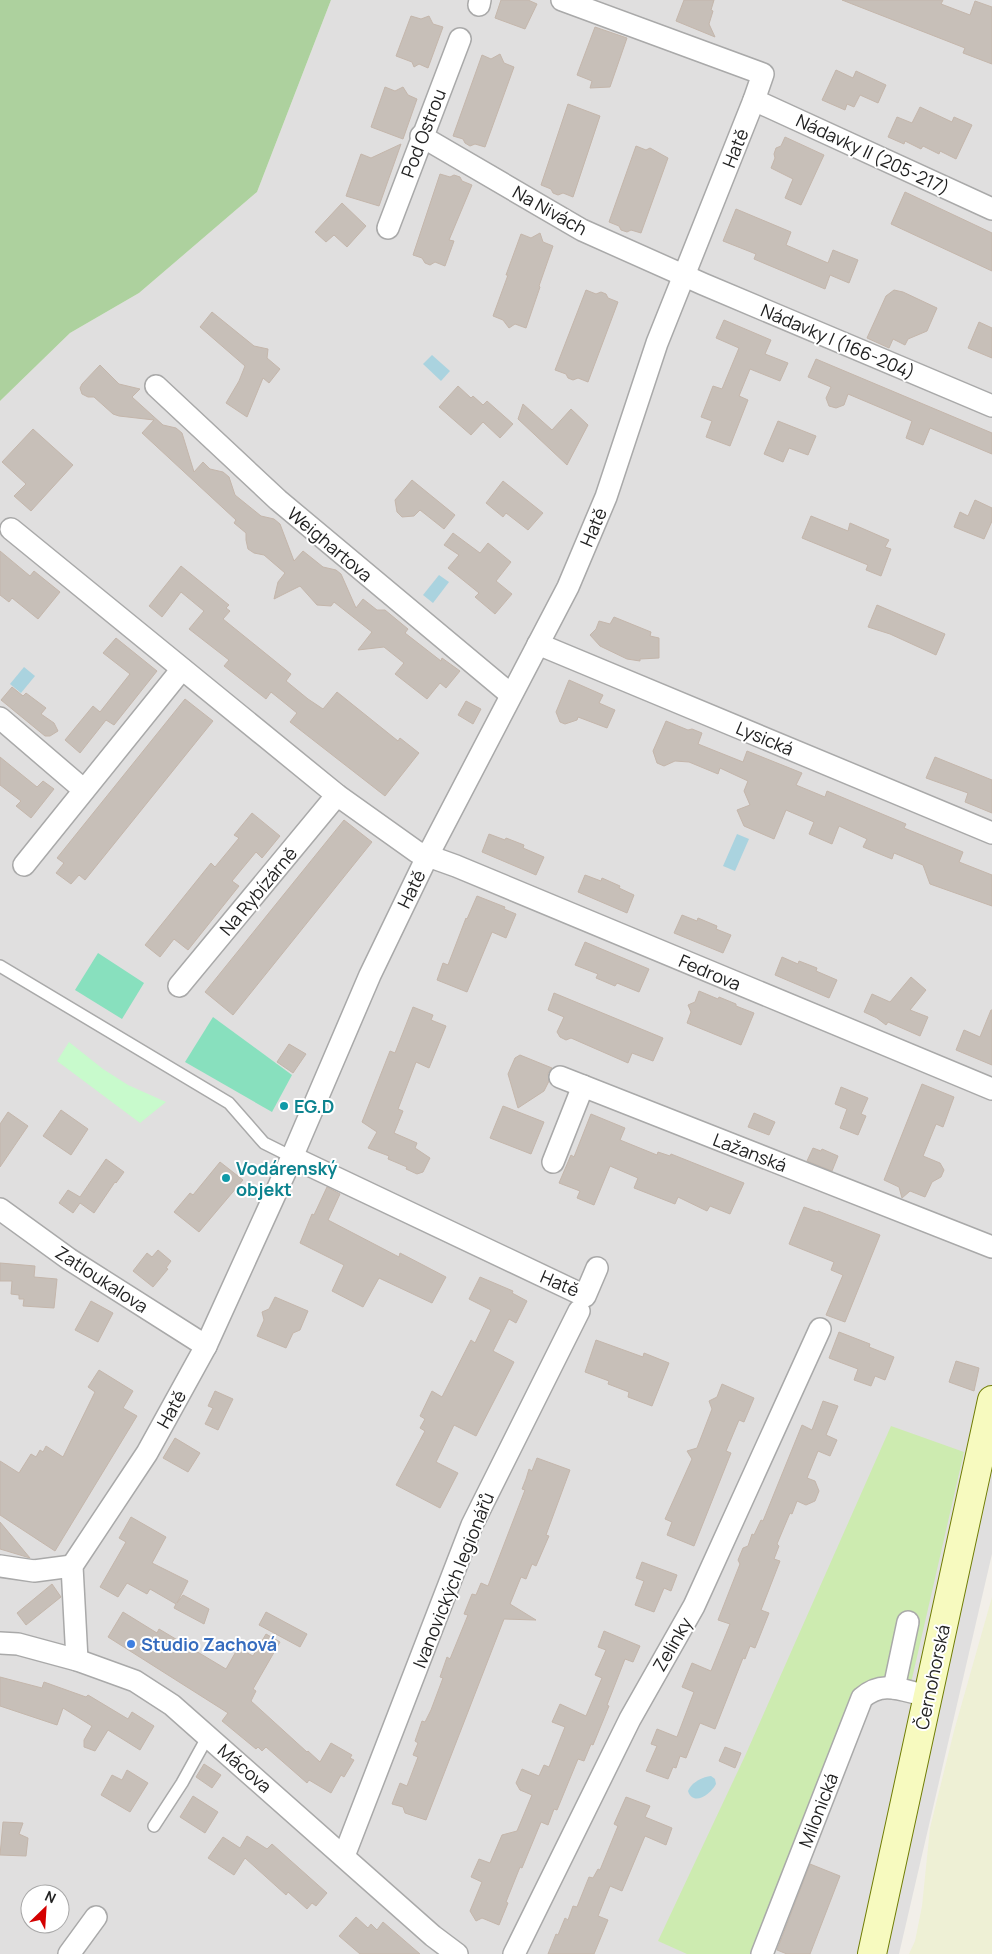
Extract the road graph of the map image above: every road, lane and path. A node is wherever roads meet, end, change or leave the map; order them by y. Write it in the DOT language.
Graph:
graph roads {
  1 [pos="562,0"];
  2 [pos="460,39"];
  3 [pos="754,100"];
  4 [pos="421,136"];
  5 [pos="992,209"];
  6 [pos="388,228"];
  7 [pos="684,275"];
  8 [pos="156,386"];
  9 [pos="992,406"];
  10 [pos="11,529"];
  11 [pos="538,644"];
  12 [pos="182,669"];
  13 [pos="510,694"];
  14 [pos="0,718"];
  15 [pos="84,790"];
  16 [pos="338,795"];
  17 [pos="992,833"];
  18 [pos="427,857"];
  19 [pos="24,865"];
  20 [pos="0,966"];
  21 [pos="179,986"];
  22 [pos="560,1077"];
  23 [pos="582,1086"];
  24 [pos="992,1089"];
  25 [pos="292,1157"];
  26 [pos="553,1162"];
  27 [pos="0,1209"];
  28 [pos="992,1247"];
  29 [pos="598,1268"];
  30 [pos="579,1311"];
  31 [pos="820,1329"];
  32 [pos="206,1346"];
  33 [pos="992,1400"];
  34 [pos="0,1566"];
  35 [pos="72,1566"];
  36 [pos="908,1622"];
  37 [pos="0,1642"];
  38 [pos="77,1660"];
  39 [pos="894,1688"];
  40 [pos="928,1696"];
  41 [pos="208,1736"];
  42 [pos="154,1826"];
  43 [pos="344,1856"];
  44 [pos="96,1918"];
  45 [pos="69,1954"];
  46 [pos="456,1954"];
  47 [pos="514,1954"];
  48 [pos="762,1954"];
  49 [pos="872,1954"];
  1 -- 3 [label="street, Hatě"];
  2 -- 4 [label="street, Pod Ostrou"];
  3 -- 5 [label="street, Nádavky II (205-217)"];
  3 -- 7 [label="street, Hatě"];
  4 -- 6 [label="street, Pod Ostrou"];
  4 -- 7 [label="street, Na Nivách"];
  7 -- 9 [label="street, Nádavky I (166-204)"];
  7 -- 11 [label="street, Hatě"];
  8 -- 13 [label="street, Weighartova"];
  10 -- 12 [label="street"];
  11 -- 13 [label="street, Hatě"];
  11 -- 17 [label="street, Lysická"];
  12 -- 15 [label="street"];
  12 -- 16 [label="street"];
  13 -- 18 [label="street, Hatě"];
  14 -- 15 [label="street"];
  15 -- 19 [label="street"];
  16 -- 18 [label="street"];
  16 -- 21 [label="street, Na Rybízárně"];
  18 -- 24 [label="street, Fedrova"];
  18 -- 25 [label="street, Hatě"];
  20 -- 25 [label="lane"];
  22 -- 23 [label="street, Lažanská"];
  23 -- 26 [label="street"];
  23 -- 28 [label="street, Lažanská"];
  25 -- 29 [label="street, Hatě"];
  25 -- 32 [label="street, Hatě"];
  27 -- 32 [label="street, Zatloukalova"];
  30 -- 43 [label="street, Ivanovických legionářů"];
  31 -- 47 [label="street, Zelinky"];
  32 -- 35 [label="street, Hatě"];
  33 -- 40 [label="street, Černohorská"];
  34 -- 35 [label="street"];
  35 -- 38 [label="street"];
  36 -- 39 [label="street"];
  37 -- 38 [label="street, Mácova"];
  38 -- 41 [label="street, Mácova"];
  39 -- 40 [label="street, Milonická"];
  39 -- 48 [label="street, Milonická"];
  40 -- 49 [label="street, Černohorská"];
  41 -- 42 [label="lane"];
  41 -- 43 [label="street, Mácova"];
  43 -- 46 [label="street, Mácova"];
  44 -- 45 [label="street"];
}
